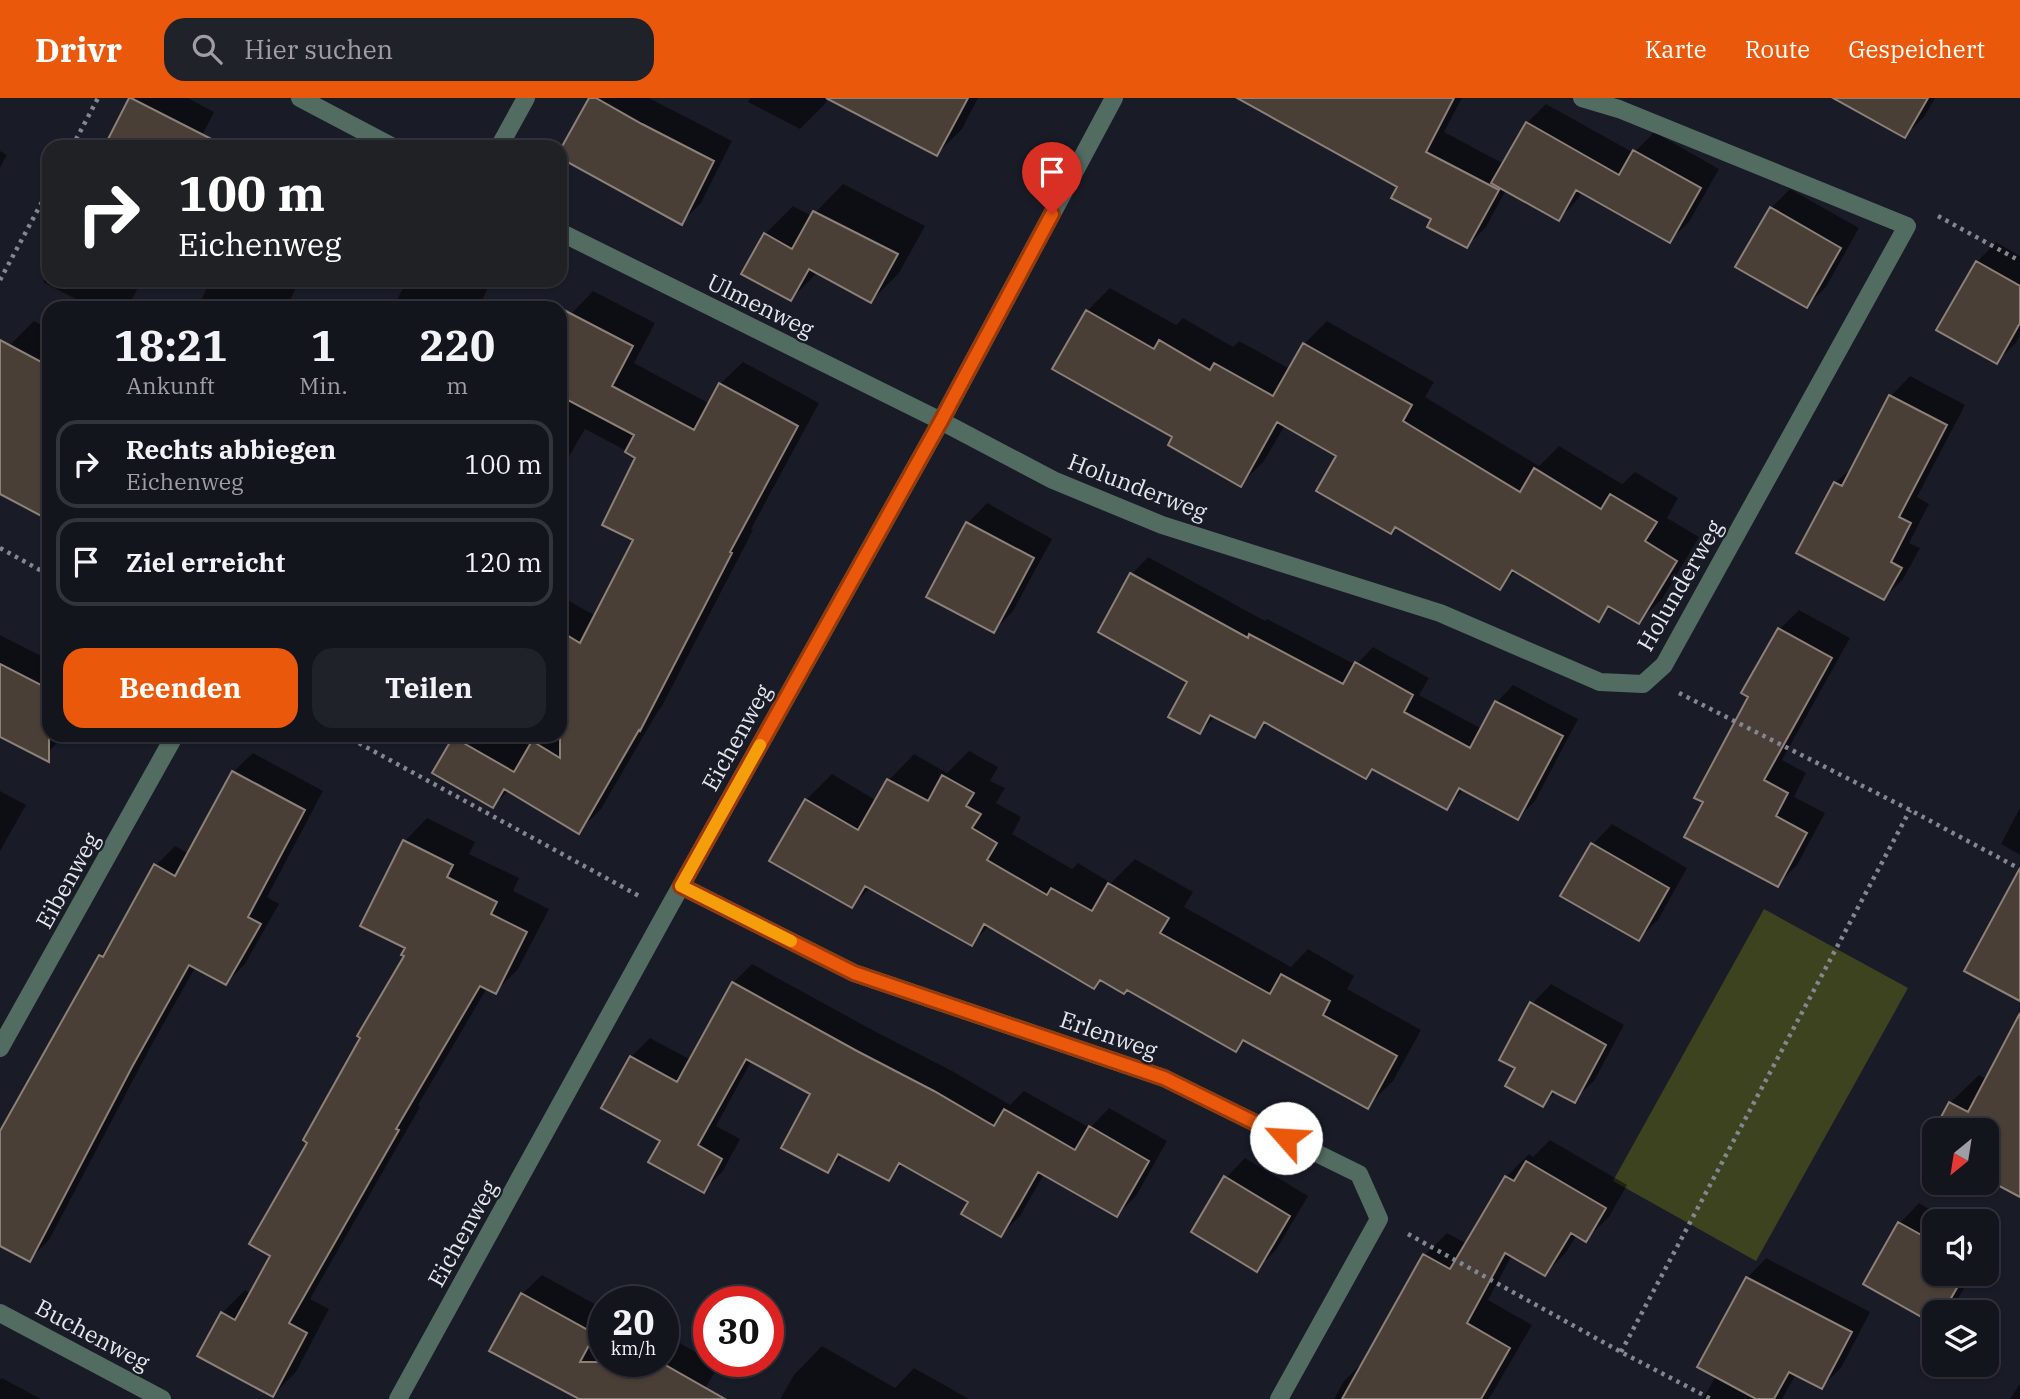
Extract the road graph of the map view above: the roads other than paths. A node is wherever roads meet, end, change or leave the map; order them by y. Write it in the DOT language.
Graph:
graph roads {
  1 [pos="300,98"];
  2 [pos="526,98"];
  3 [pos="1114,98"];
  4 [pos="1582,98"];
  5 [pos="380,140"];
  6 [pos="503,140"];
  7 [pos="567,235"];
  8 [pos="941,421"];
  9 [pos="171,742"];
  10 [pos="681,886"];
  11 [pos="0,1048"];
  12 [pos="0,1313"];
  13 [pos="162,1399"];
  14 [pos="398,1399"];
  15 [pos="1279,1399"];
  1 -- 5 [label="street"];
  2 -- 6 [label="street"];
  3 -- 8 [label="street, Eichenweg"];
  4 -- 8 [label="street, Holunderweg"];
  7 -- 8 [label="street, Ulmenweg"];
  8 -- 10 [label="street, Eichenweg"];
  9 -- 11 [label="street, Eibenweg"];
  10 -- 14 [label="street, Eichenweg"];
  10 -- 15 [label="street, Erlenweg"];
  12 -- 13 [label="street, Buchenweg"];
}
